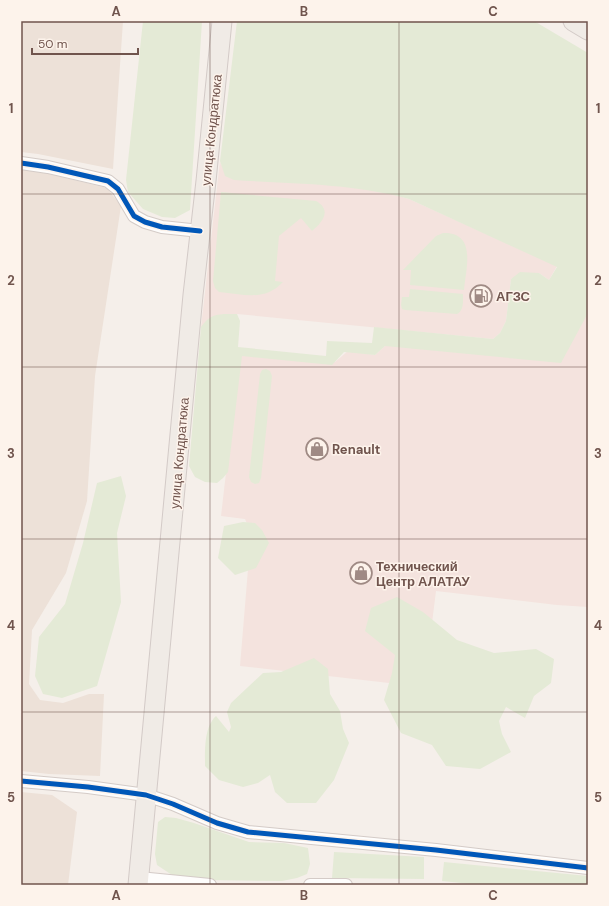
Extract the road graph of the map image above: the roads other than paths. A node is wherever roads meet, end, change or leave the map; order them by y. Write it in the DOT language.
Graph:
graph roads {
  1 [pos="222,21"];
  2 [pos="573,21"];
  3 [pos="588,30"];
  4 [pos="21,162"];
  5 [pos="200,231"];
  6 [pos="21,781"];
  7 [pos="146,795"];
  8 [pos="588,868"];
  9 [pos="138,881"];
  10 [pos="210,885"];
  11 [pos="310,885"];
  12 [pos="346,885"];
  1 -- 5 [label="main road, улица Кондратюка"];
  2 -- 3 [label="main road"];
  4 -- 5 [label="street"];
  5 -- 7 [label="main road, улица Кондратюка"];
  6 -- 7 [label="street"];
  7 -- 8 [label="street"];
  7 -- 9 [label="main road, улица Кондратюка"];
  9 -- 10 [label="street"];
  11 -- 12 [label="street"];
}
